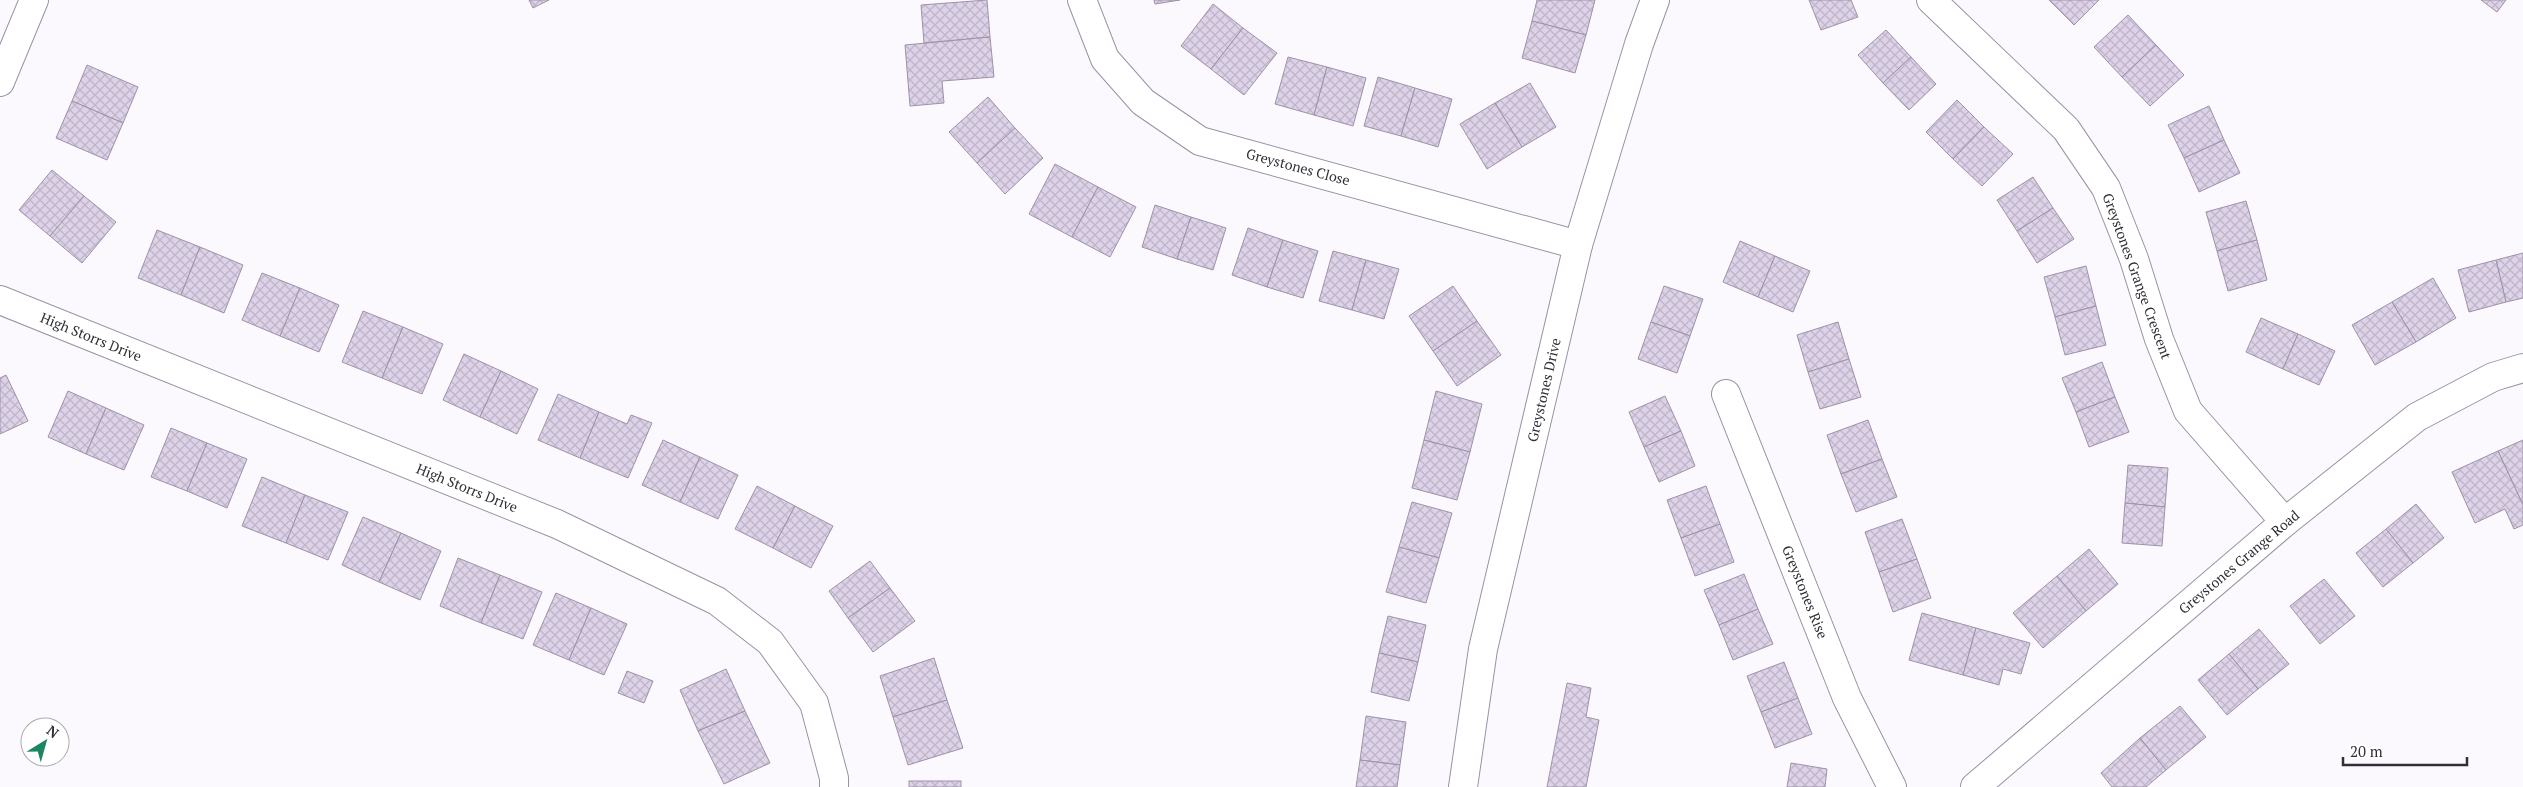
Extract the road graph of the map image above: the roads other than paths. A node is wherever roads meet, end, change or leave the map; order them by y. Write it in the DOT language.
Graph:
graph roads {
  1 [pos="34,0"];
  2 [pos="1082,0"];
  3 [pos="1655,0"];
  4 [pos="1931,0"];
  5 [pos="0,82"];
  6 [pos="1578,245"];
  7 [pos="0,300"];
  8 [pos="2523,368"];
  9 [pos="1726,394"];
  10 [pos="2285,522"];
  11 [pos="834,787"];
  12 [pos="1463,787"];
  13 [pos="1892,787"];
  14 [pos="1974,787"];
  1 -- 5 [label="street"];
  2 -- 6 [label="street, Greystones Close"];
  3 -- 6 [label="street, Greystones Drive"];
  4 -- 10 [label="street, Greystones Grange Crescent"];
  6 -- 12 [label="street, Greystones Drive"];
  7 -- 11 [label="street, High Storrs Drive"];
  8 -- 10 [label="street, Greystones Grange Road"];
  9 -- 13 [label="street, Greystones Rise"];
  10 -- 14 [label="street, Greystones Grange Road"];
}
